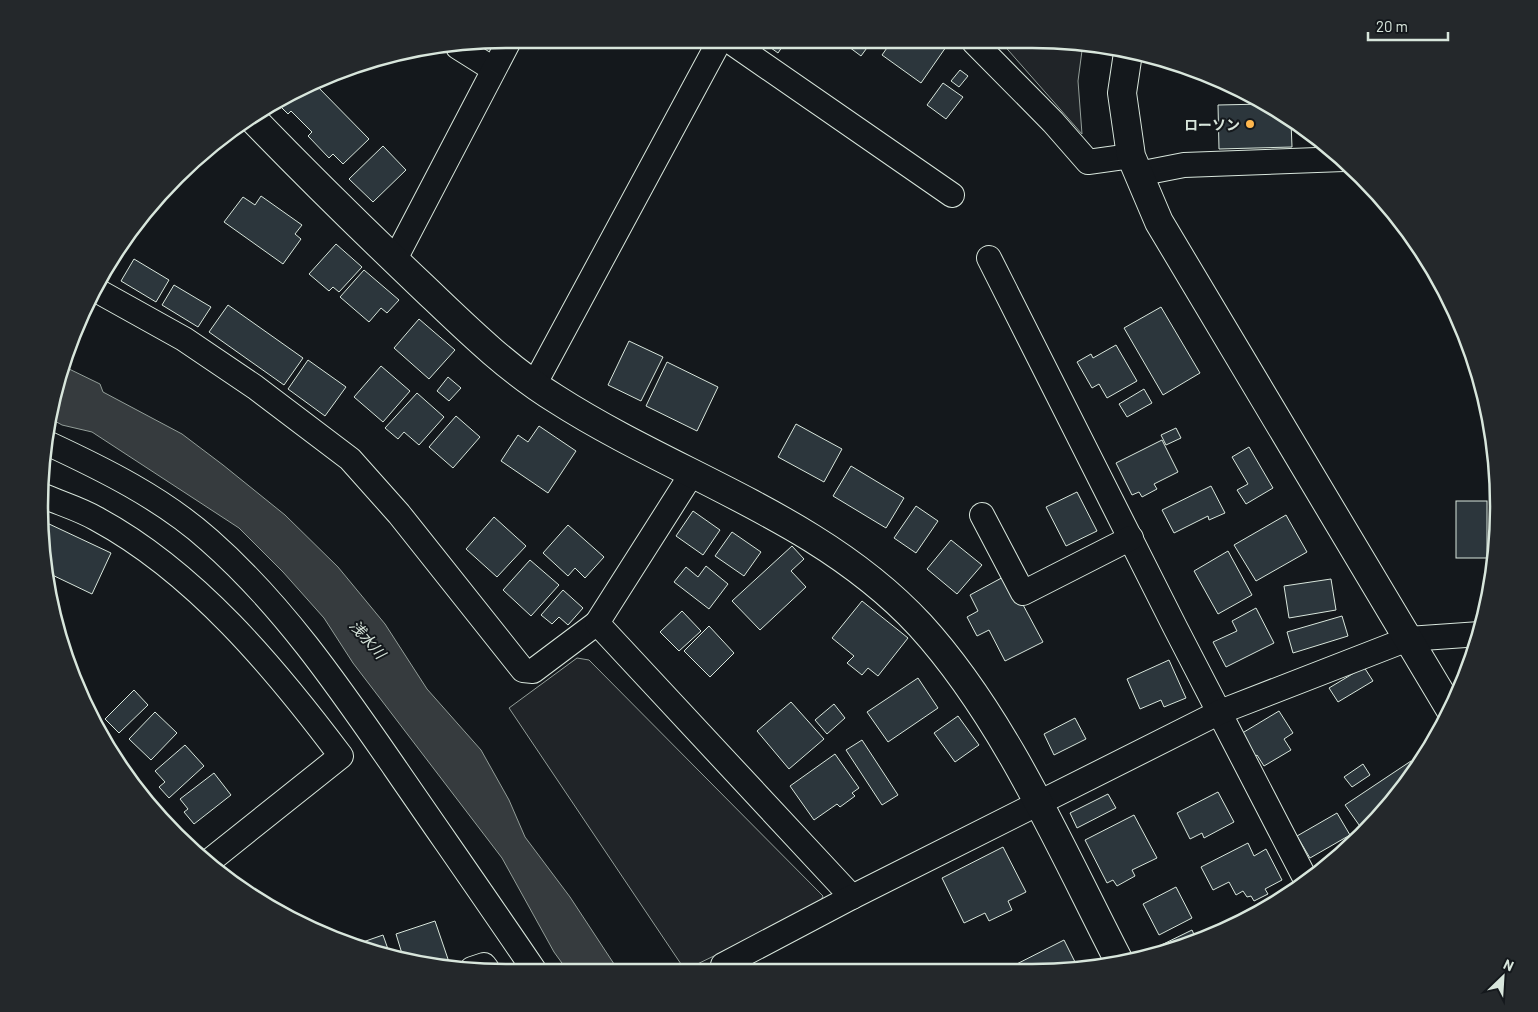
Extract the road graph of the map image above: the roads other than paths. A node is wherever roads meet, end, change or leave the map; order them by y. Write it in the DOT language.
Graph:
graph roads {
  1 [pos="505,48"];
  2 [pos="716,48"];
  3 [pos="740,48"];
  4 [pos="980,48"];
  5 [pos="462,49"];
  6 [pos="1127,57"];
  7 [pos="492,69"];
  8 [pos="256,122"];
  9 [pos="1332,159"];
  10 [pos="1135,165"];
  11 [pos="952,195"];
  12 [pos="989,258"];
  13 [pos="394,260"];
  14 [pos="101,293"];
  15 [pos="534,385"];
  16 [pos="51,445"];
  17 [pos="691,475"];
  18 [pos="48,498"];
  19 [pos="982,515"];
  20 [pos="1132,538"];
  21 [pos="597,623"];
  22 [pos="1472,635"];
  23 [pos="1408,639"];
  24 [pos="1446,702"];
  25 [pos="1220,712"];
  26 [pos="1038,804"];
  27 [pos="213,858"];
  28 [pos="1304,875"];
  29 [pos="852,897"];
  30 [pos="1117,957"];
  31 [pos="530,964"];
  32 [pos="724,964"];
  1 -- 7 [label="street"];
  2 -- 15 [label="street"];
  3 -- 11 [label="street"];
  4 -- 10 [label="street"];
  5 -- 7 [label="street"];
  6 -- 10 [label="street"];
  7 -- 13 [label="street"];
  8 -- 13 [label="street"];
  9 -- 10 [label="street"];
  10 -- 23 [label="street"];
  12 -- 20 [label="street"];
  13 -- 15 [label="street"];
  14 -- 21 [label="street"];
  15 -- 17 [label="street"];
  16 -- 31 [label="street"];
  17 -- 21 [label="street"];
  17 -- 26 [label="street"];
  18 -- 27 [label="street"];
  19 -- 20 [label="street"];
  20 -- 25 [label="street"];
  21 -- 29 [label="street"];
  22 -- 23 [label="street"];
  23 -- 24 [label="street"];
  23 -- 25 [label="street"];
  25 -- 26 [label="street"];
  25 -- 28 [label="street"];
  26 -- 29 [label="street"];
  26 -- 30 [label="street"];
  29 -- 32 [label="street"];
}
